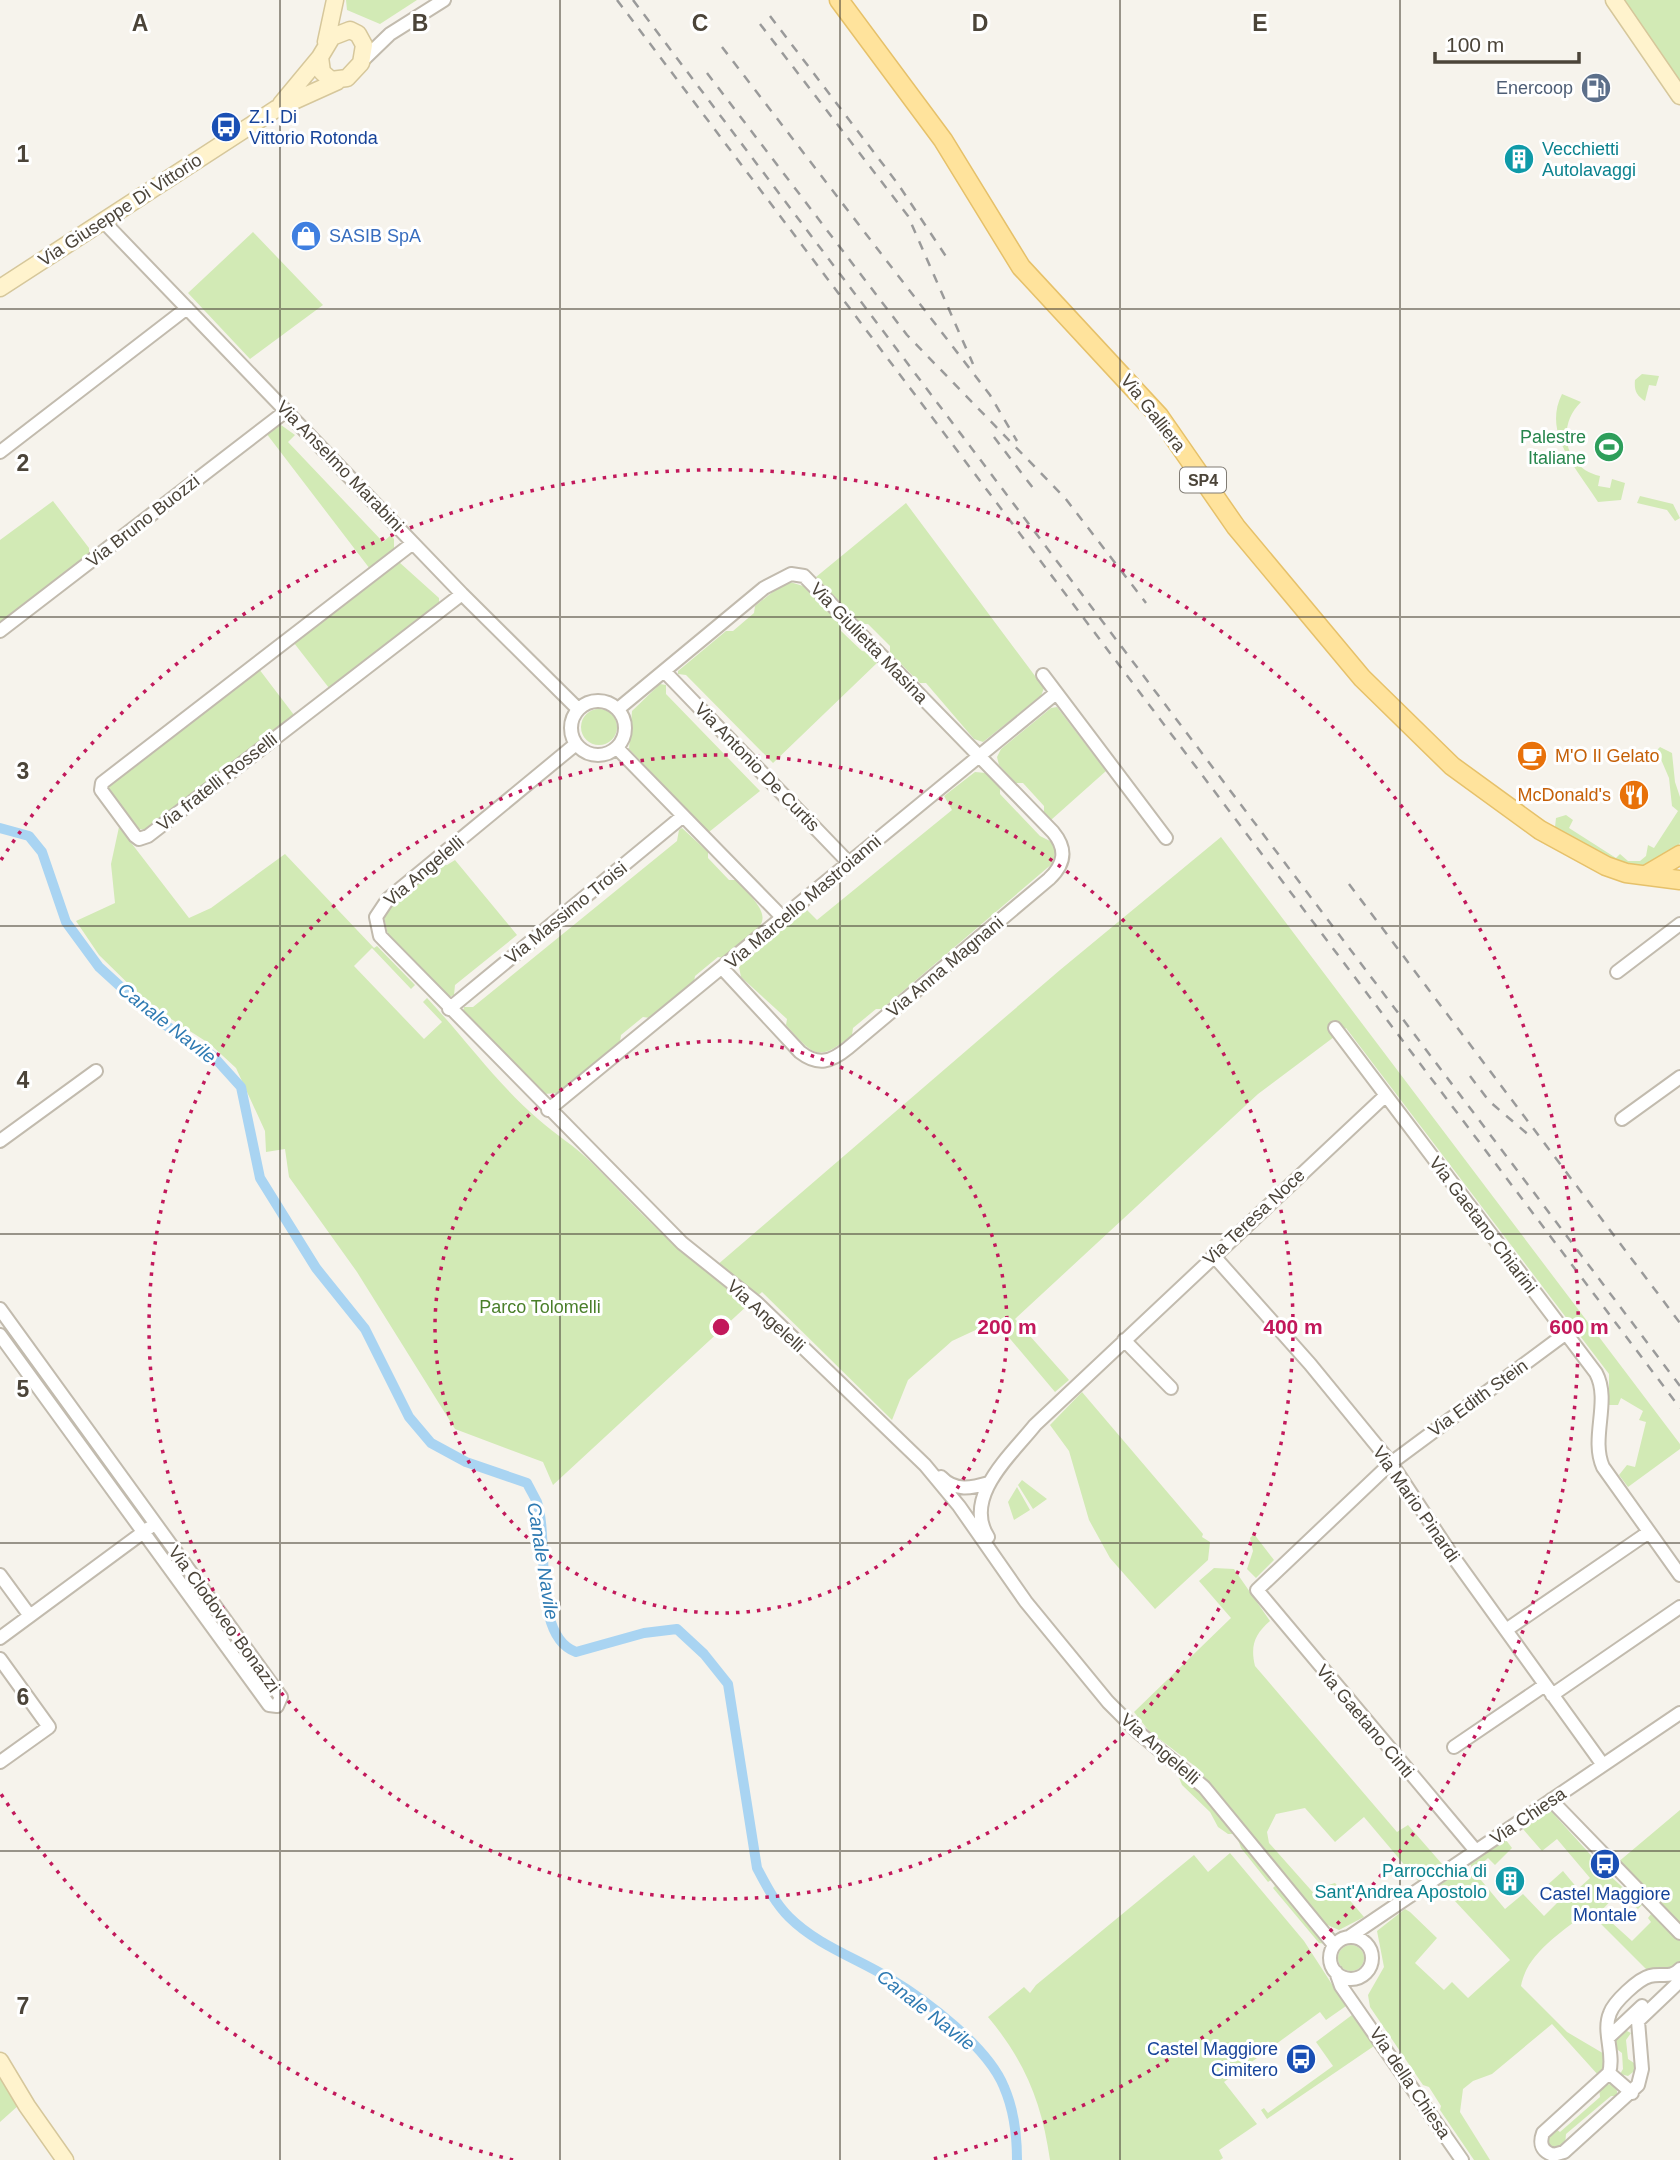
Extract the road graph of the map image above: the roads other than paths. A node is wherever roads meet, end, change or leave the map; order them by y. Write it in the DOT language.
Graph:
graph roads {
  1 [pos="336,0"];
  2 [pos="444,0"];
  3 [pos="839,0"];
  4 [pos="1614,0"];
  5 [pos="354,32"];
  6 [pos="390,34"];
  7 [pos="323,50"];
  8 [pos="360,63"];
  9 [pos="338,82"];
  10 [pos="1680,96"];
  11 [pos="276,109"];
  12 [pos="103,221"];
  13 [pos="0,288"];
  14 [pos="187,308"];
  15 [pos="286,411"];
  16 [pos="0,452"];
  17 [pos="413,543"];
  18 [pos="462,594"];
  19 [pos="0,631"];
  20 [pos="664,671"];
  21 [pos="1043,675"];
  22 [pos="1056,693"];
  23 [pos="579,709"];
  24 [pos="618,709"];
  25 [pos="576,744"];
  26 [pos="617,748"];
  27 [pos="980,756"];
  28 [pos="684,816"];
  29 [pos="1166,838"];
  30 [pos="1680,855"];
  31 [pos="849,863"];
  32 [pos="1646,875"];
  33 [pos="1680,880"];
  34 [pos="783,918"];
  35 [pos="1680,924"];
  36 [pos="722,968"];
  37 [pos="1616,972"];
  38 [pos="449,1009"];
  39 [pos="1335,1028"];
  40 [pos="96,1071"];
  41 [pos="1680,1077"];
  42 [pos="1385,1096"];
  43 [pos="548,1110"];
  44 [pos="1622,1119"];
  45 [pos="0,1141"];
  46 [pos="1213,1255"];
  47 [pos="0,1309"];
  48 [pos="1565,1334"];
  49 [pos="0,1335"];
  50 [pos="1124,1340"];
  51 [pos="1171,1388"];
  52 [pos="909,1451"];
  53 [pos="1391,1463"];
  54 [pos="985,1487"];
  55 [pos="959,1506"];
  56 [pos="155,1524"];
  57 [pos="144,1532"];
  58 [pos="1649,1532"];
  59 [pos="0,1575"];
  60 [pos="1680,1575"];
  61 [pos="1021,1594"];
  62 [pos="1680,1607"];
  63 [pos="30,1616"];
  64 [pos="1506,1630"];
  65 [pos="0,1638"];
  66 [pos="0,1659"];
  67 [pos="1549,1690"];
  68 [pos="1680,1713"];
  69 [pos="1454,1747"];
  70 [pos="0,1762"];
  71 [pos="1603,1765"];
  72 [pos="1551,1800"];
  73 [pos="1476,1851"];
  74 [pos="1376,1918"];
  75 [pos="1680,1933"];
  76 [pos="1341,1940"];
  77 [pos="1367,1943"];
  78 [pos="1336,1972"];
  79 [pos="1679,1974"];
  80 [pos="1362,1976"];
  81 [pos="1357,2005"];
  82 [pos="1612,2034"];
  83 [pos="1637,2034"];
  84 [pos="0,2061"];
  85 [pos="1609,2073"];
  86 [pos="1632,2093"];
  87 [pos="65,2160"];
  88 [pos="1462,2160"];
  1 -- 5 [label="street, Via Giuseppe Di Vittorio"];
  1 -- 7 [label="street, Via Giuseppe Di Vittorio"];
  2 -- 6 [label="street, Via Giuseppe Di Vittorio"];
  3 -- 32 [label="main road, Via Galliera / SP4"];
  4 -- 10 [label="street"];
  5 -- 6 [label="street"];
  5 -- 7 [label="street, Via Giuseppe Di Vittorio"];
  5 -- 8 [label="street, Via Giuseppe Di Vittorio"];
  6 -- 8 [label="street, Via Giuseppe Di Vittorio"];
  7 -- 9 [label="street"];
  7 -- 11 [label="street, Via Giuseppe Di Vittorio"];
  8 -- 9 [label="street, Via Giuseppe Di Vittorio"];
  9 -- 11 [label="street, Via Giuseppe Di Vittorio"];
  11 -- 12 [label="street, Via Giuseppe Di Vittorio"];
  12 -- 13 [label="street, Via Giuseppe Di Vittorio"];
  12 -- 14 [label="street, Via Anselmo Marabini"];
  14 -- 15 [label="street, Via Anselmo Marabini"];
  14 -- 16 [label="street"];
  15 -- 17 [label="street, Via Anselmo Marabini"];
  15 -- 19 [label="street, Via Bruno Buozzi"];
  17 -- 18 [label="street, Via Anselmo Marabini"];
  17 -- 18 [label="street, Via fratelli Rosselli"];
  18 -- 23 [label="street, Via Anselmo Marabini"];
  20 -- 24 [label="street, Via Giulietta Masina"];
  20 -- 27 [label="street, Via Giulietta Masina"];
  20 -- 31 [label="street, Via Antonio De Curtis"];
  21 -- 22 [label="street"];
  22 -- 27 [label="street, Via Marcello Mastroianni"];
  22 -- 29 [label="street"];
  23 -- 24 [label="street"];
  23 -- 25 [label="street"];
  24 -- 26 [label="street"];
  25 -- 26 [label="street"];
  25 -- 38 [label="street, Via Angelelli"];
  26 -- 28 [label="street"];
  27 -- 31 [label="street, Via Marcello Mastroianni"];
  27 -- 36 [label="street, Via Anna Magnani"];
  28 -- 34 [label="street"];
  28 -- 38 [label="street, Via Massimo Troisi"];
  30 -- 32 [label="main road"];
  31 -- 34 [label="street, Via Marcello Mastroianni"];
  32 -- 33 [label="main road, Via Galliera"];
  34 -- 36 [label="street, Via Marcello Mastroianni"];
  35 -- 37 [label="street"];
  36 -- 43 [label="street, Via Marcello Mastroianni"];
  38 -- 43 [label="street, Via Angelelli"];
  39 -- 42 [label="street, Via Gaetano Chiarini"];
  40 -- 45 [label="street"];
  41 -- 44 [label="street"];
  42 -- 46 [label="street, Via Teresa Noce"];
  42 -- 48 [label="street, Via Gaetano Chiarini"];
  43 -- 52 [label="street, Via Angelelli"];
  46 -- 50 [label="street, Via Teresa Noce"];
  46 -- 53 [label="street, Via Mario Pinardi"];
  47 -- 56 [label="street, Via Clodoveo Bonazzi"];
  48 -- 53 [label="street, Via Edith Stein"];
  48 -- 58 [label="street, Via Gaetano Chiarini"];
  49 -- 57 [label="street, Via Clodoveo Bonazzi"];
  50 -- 51 [label="street"];
  50 -- 54 [label="street, Via Teresa Noce"];
  52 -- 54 [label="street"];
  52 -- 55 [label="street, Via Angelelli"];
  53 -- 64 [label="street, Via Mario Pinardi"];
  53 -- 73 [label="street, Via Gaetano Cinti"];
  54 -- 55 [label="street, Via Teresa Noce"];
  54 -- 61 [label="street"];
  55 -- 61 [label="street, Via Angelelli"];
  56 -- 57 [label="street"];
  56 -- 57 [label="street, Via Clodoveo Bonazzi"];
  57 -- 63 [label="street"];
  58 -- 60 [label="street, Via Gaetano Chiarini"];
  58 -- 64 [label="street"];
  59 -- 63 [label="street"];
  61 -- 76 [label="street, Via Angelelli"];
  62 -- 67 [label="street"];
  63 -- 65 [label="street"];
  64 -- 67 [label="street, Via Mario Pinardi"];
  66 -- 70 [label="street"];
  67 -- 69 [label="street"];
  67 -- 71 [label="street, Via Mario Pinardi"];
  68 -- 71 [label="street, Via Chiesa"];
  71 -- 72 [label="street, Via Chiesa"];
  72 -- 73 [label="street, Via Chiesa"];
  72 -- 75 [label="street"];
  73 -- 74 [label="street, Via Chiesa"];
  74 -- 76 [label="street, Via Chiesa"];
  74 -- 77 [label="street"];
  76 -- 77 [label="street"];
  76 -- 78 [label="street"];
  77 -- 80 [label="street"];
  78 -- 80 [label="street"];
  78 -- 81 [label="street, Via della Chiesa"];
  79 -- 82 [label="street"];
  79 -- 82 [label="street"];
  79 -- 83 [label="street"];
  80 -- 81 [label="street"];
  81 -- 88 [label="street, Via della Chiesa"];
  82 -- 83 [label="street"];
  82 -- 85 [label="street"];
  83 -- 86 [label="street"];
  84 -- 87 [label="street"];
  85 -- 86 [label="street"];
  85 -- 86 [label="street"];
}
